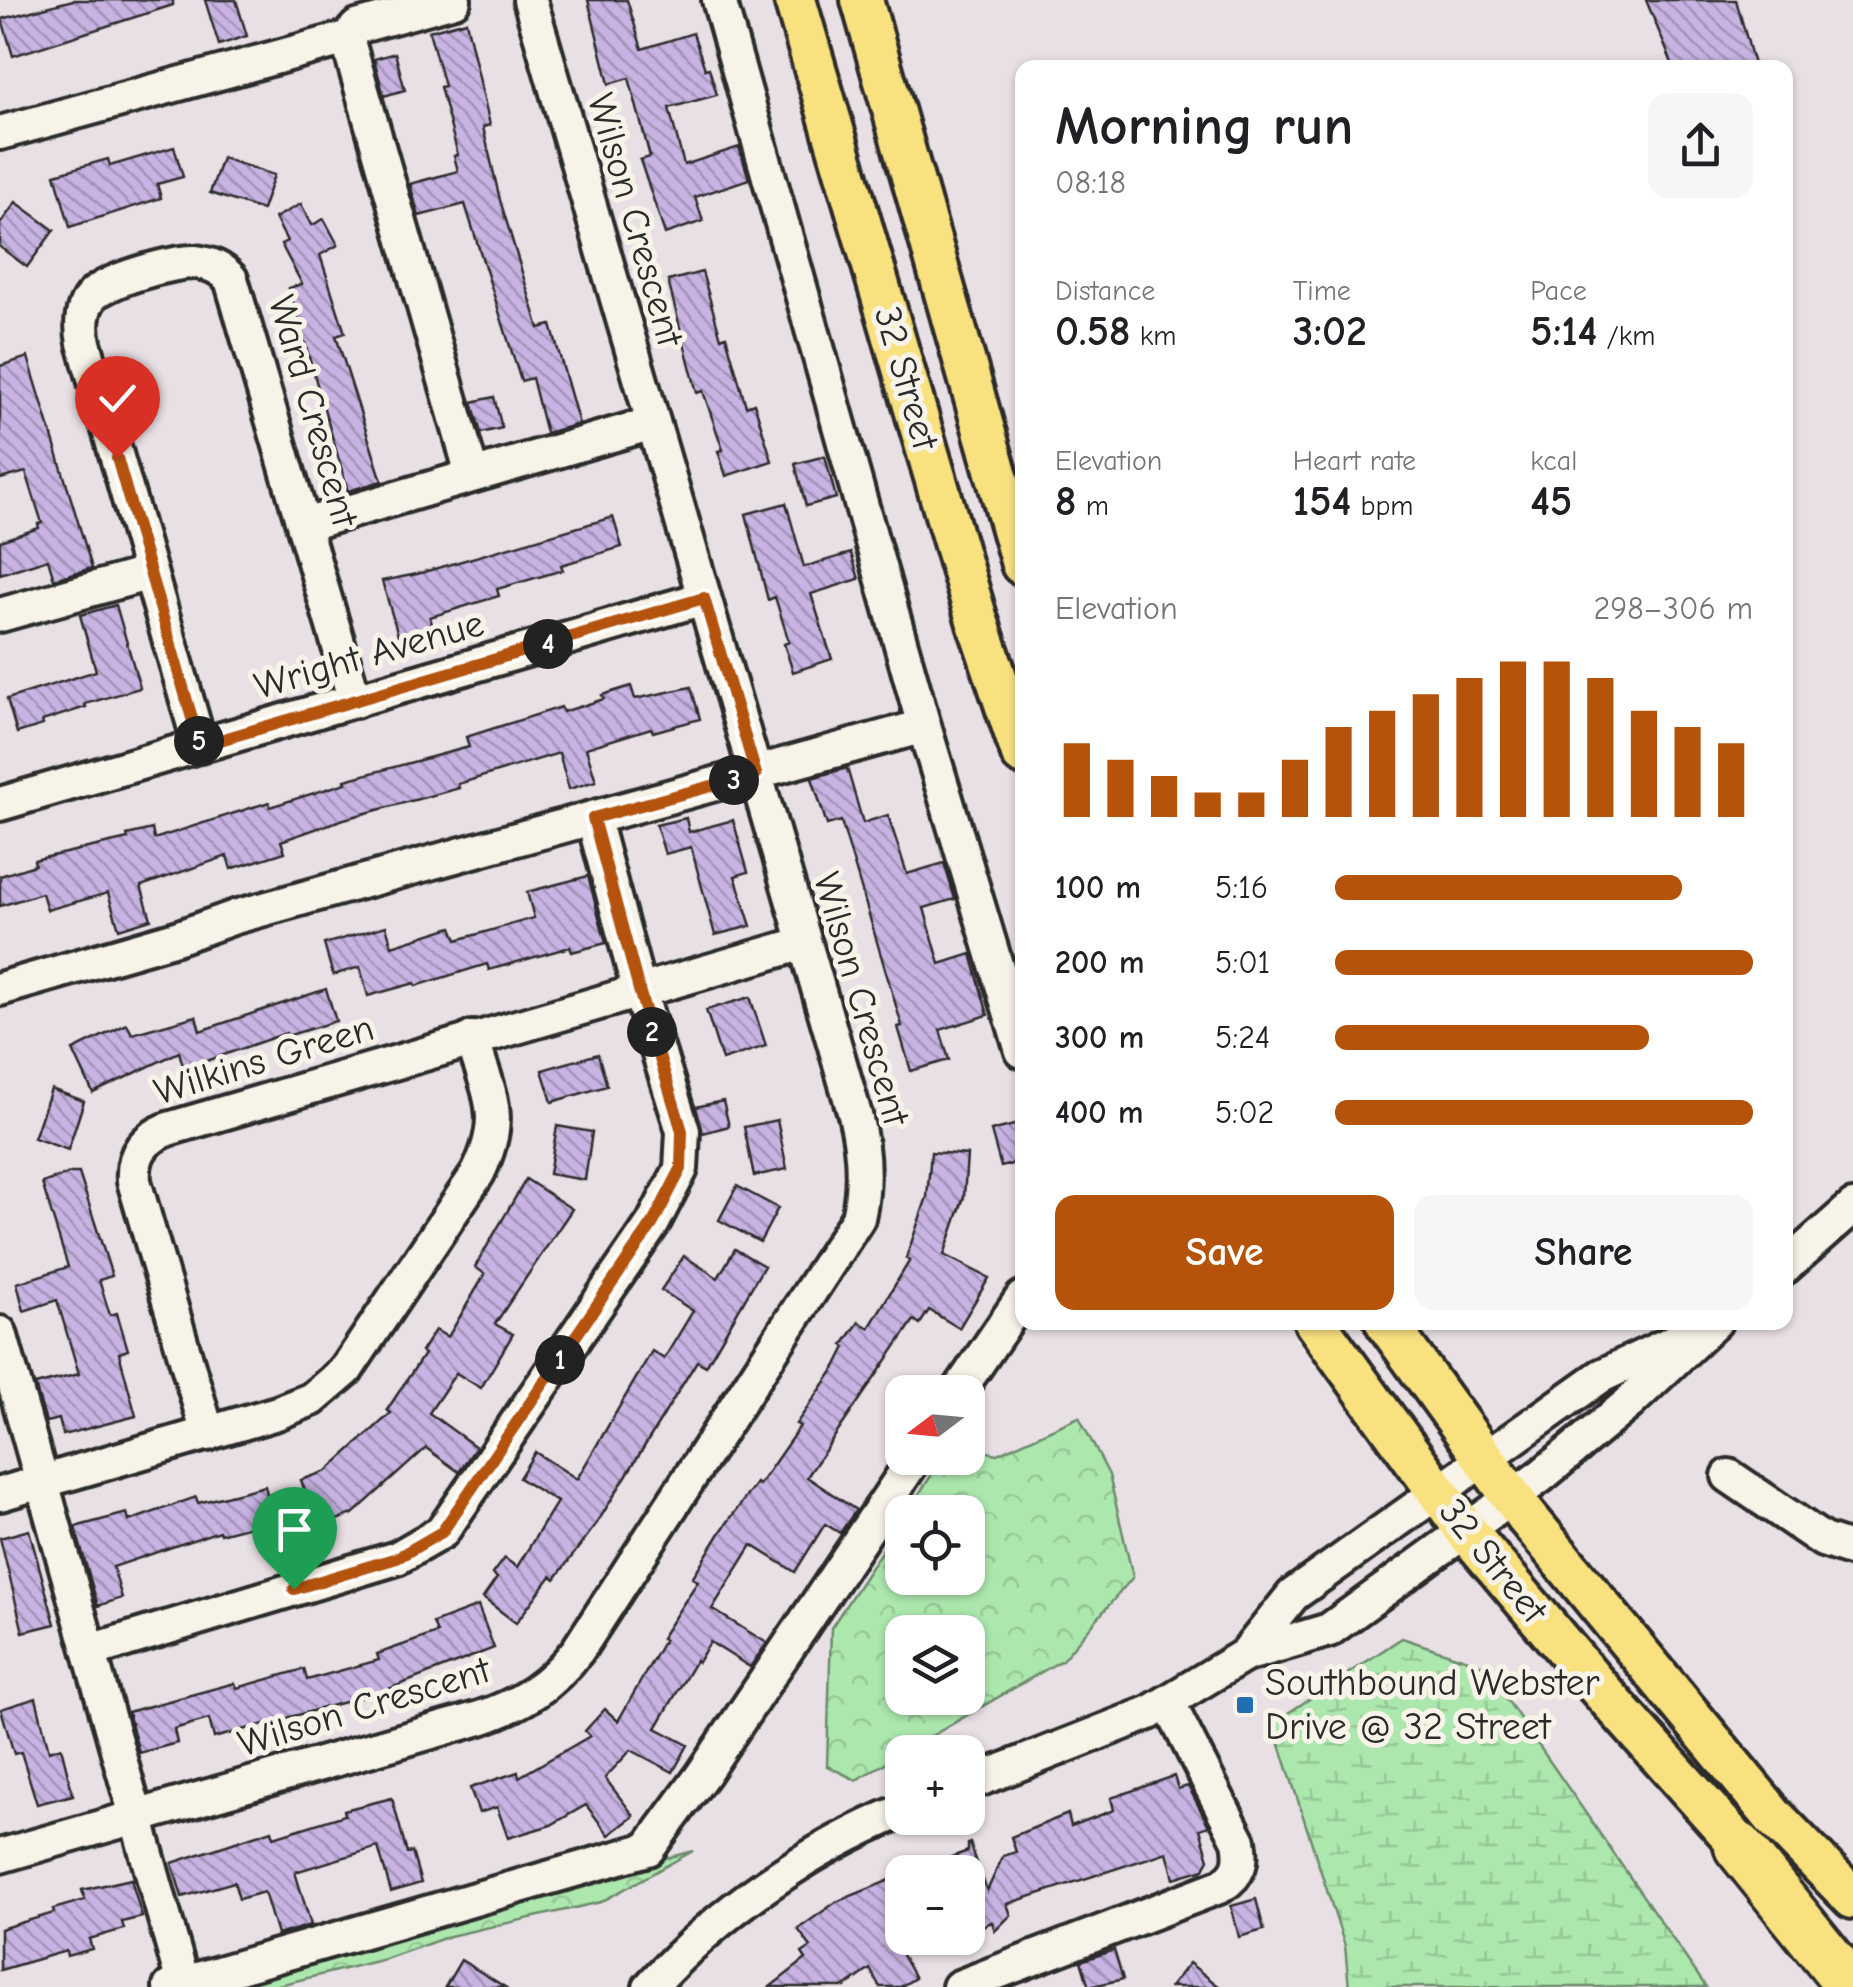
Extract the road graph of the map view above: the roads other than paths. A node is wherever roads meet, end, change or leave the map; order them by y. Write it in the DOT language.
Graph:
graph roads {
  1 [pos="454,0"];
  2 [pos="530,0"];
  3 [pos="719,0"];
  4 [pos="796,0"];
  5 [pos="843,0"];
  6 [pos="862,0"];
  7 [pos="346,38"];
  8 [pos="901,132"];
  9 [pos="0,133"];
  10 [pos="652,423"];
  11 [pos="472,474"];
  12 [pos="304,526"];
  13 [pos="1015,539"];
  14 [pos="150,573"];
  15 [pos="704,598"];
  16 [pos="0,615"];
  17 [pos="355,701"];
  18 [pos="924,726"];
  19 [pos="1015,733"];
  20 [pos="200,746"];
  21 [pos="756,774"];
  22 [pos="0,804"];
  23 [pos="593,818"];
  24 [pos="804,943"];
  25 [pos="0,988"];
  26 [pos="639,990"];
  27 [pos="1015,1028"];
  28 [pos="472,1038"];
  29 [pos="1853,1207"];
  30 [pos="1793,1260"];
  31 [pos="1015,1308"];
  32 [pos="1320,1330"];
  33 [pos="1392,1330"];
  34 [pos="1699,1330"];
  35 [pos="1707,1330"];
  36 [pos="0,1334"];
  37 [pos="970,1375"];
  38 [pos="208,1434"];
  39 [pos="1484,1462"];
  40 [pos="904,1475"];
  41 [pos="1729,1476"];
  42 [pos="42,1482"];
  43 [pos="0,1494"];
  44 [pos="1438,1494"];
  45 [pos="1512,1498"];
  46 [pos="1467,1532"];
  47 [pos="1853,1550"];
  48 [pos="90,1652"];
  49 [pos="1246,1655"];
  50 [pos="1168,1702"];
  51 [pos="985,1777"];
  52 [pos="136,1816"];
  53 [pos="885,1819"];
  54 [pos="1739,1847"];
  55 [pos="0,1856"];
  56 [pos="1853,1898"];
  57 [pos="1853,1960"];
  58 [pos="176,1985"];
  59 [pos="650,1987"];
  60 [pos="959,1987"];
  61 [pos="1852,1987"];
  1 -- 7 [label="street"];
  2 -- 10 [label="street, Wilson Crescent"];
  3 -- 18 [label="street"];
  4 -- 19 [label="main road, 32 Street"];
  5 -- 8 [label="main road"];
  6 -- 8 [label="main road, 32 Street"];
  7 -- 9 [label="street"];
  7 -- 11 [label="street"];
  8 -- 13 [label="main road, 32 Street"];
  10 -- 11 [label="street"];
  10 -- 15 [label="street, Wilson Crescent"];
  11 -- 12 [label="street"];
  12 -- 14 [label="street, Ward Crescent"];
  12 -- 17 [label="street, Ward Crescent"];
  14 -- 16 [label="street"];
  14 -- 20 [label="street, Ward Crescent"];
  15 -- 17 [label="street, Wright Avenue"];
  15 -- 21 [label="street, Wilson Crescent"];
  17 -- 20 [label="street, Wright Avenue"];
  18 -- 21 [label="street"];
  18 -- 27 [label="street"];
  20 -- 22 [label="street, Wright Avenue"];
  21 -- 23 [label="street"];
  21 -- 24 [label="street, Wilson Crescent"];
  23 -- 25 [label="street"];
  23 -- 26 [label="street"];
  24 -- 26 [label="street, Wilkins Green"];
  24 -- 52 [label="street, Wilson Crescent"];
  26 -- 28 [label="street, Wilkins Green"];
  26 -- 48 [label="street"];
  28 -- 38 [label="street"];
  28 -- 38 [label="street, Wilkins Green"];
  29 -- 30 [label="street"];
  31 -- 37 [label="street"];
  32 -- 44 [label="main road, 32 Street"];
  33 -- 39 [label="main road, 32 Street"];
  34 -- 39 [label="street"];
  35 -- 45 [label="street"];
  36 -- 42 [label="street"];
  38 -- 42 [label="street"];
  39 -- 44 [label="street"];
  39 -- 45 [label="main road, 32 Street"];
  40 -- 58 [label="street"];
  41 -- 47 [label="street"];
  42 -- 43 [label="street"];
  42 -- 48 [label="street"];
  44 -- 46 [label="main road, 32 Street"];
  44 -- 49 [label="street"];
  45 -- 46 [label="street"];
  45 -- 56 [label="main road, 32 Street"];
  46 -- 49 [label="street"];
  46 -- 54 [label="main road, 32 Street"];
  48 -- 52 [label="street"];
  49 -- 50 [label="street"];
  50 -- 51 [label="street"];
  50 -- 60 [label="street"];
  52 -- 55 [label="street, Wilson Crescent"];
  52 -- 58 [label="street"];
  53 -- 59 [label="street"];
  54 -- 57 [label="main road, 32 Street"];
  54 -- 61 [label="highway"];
}
